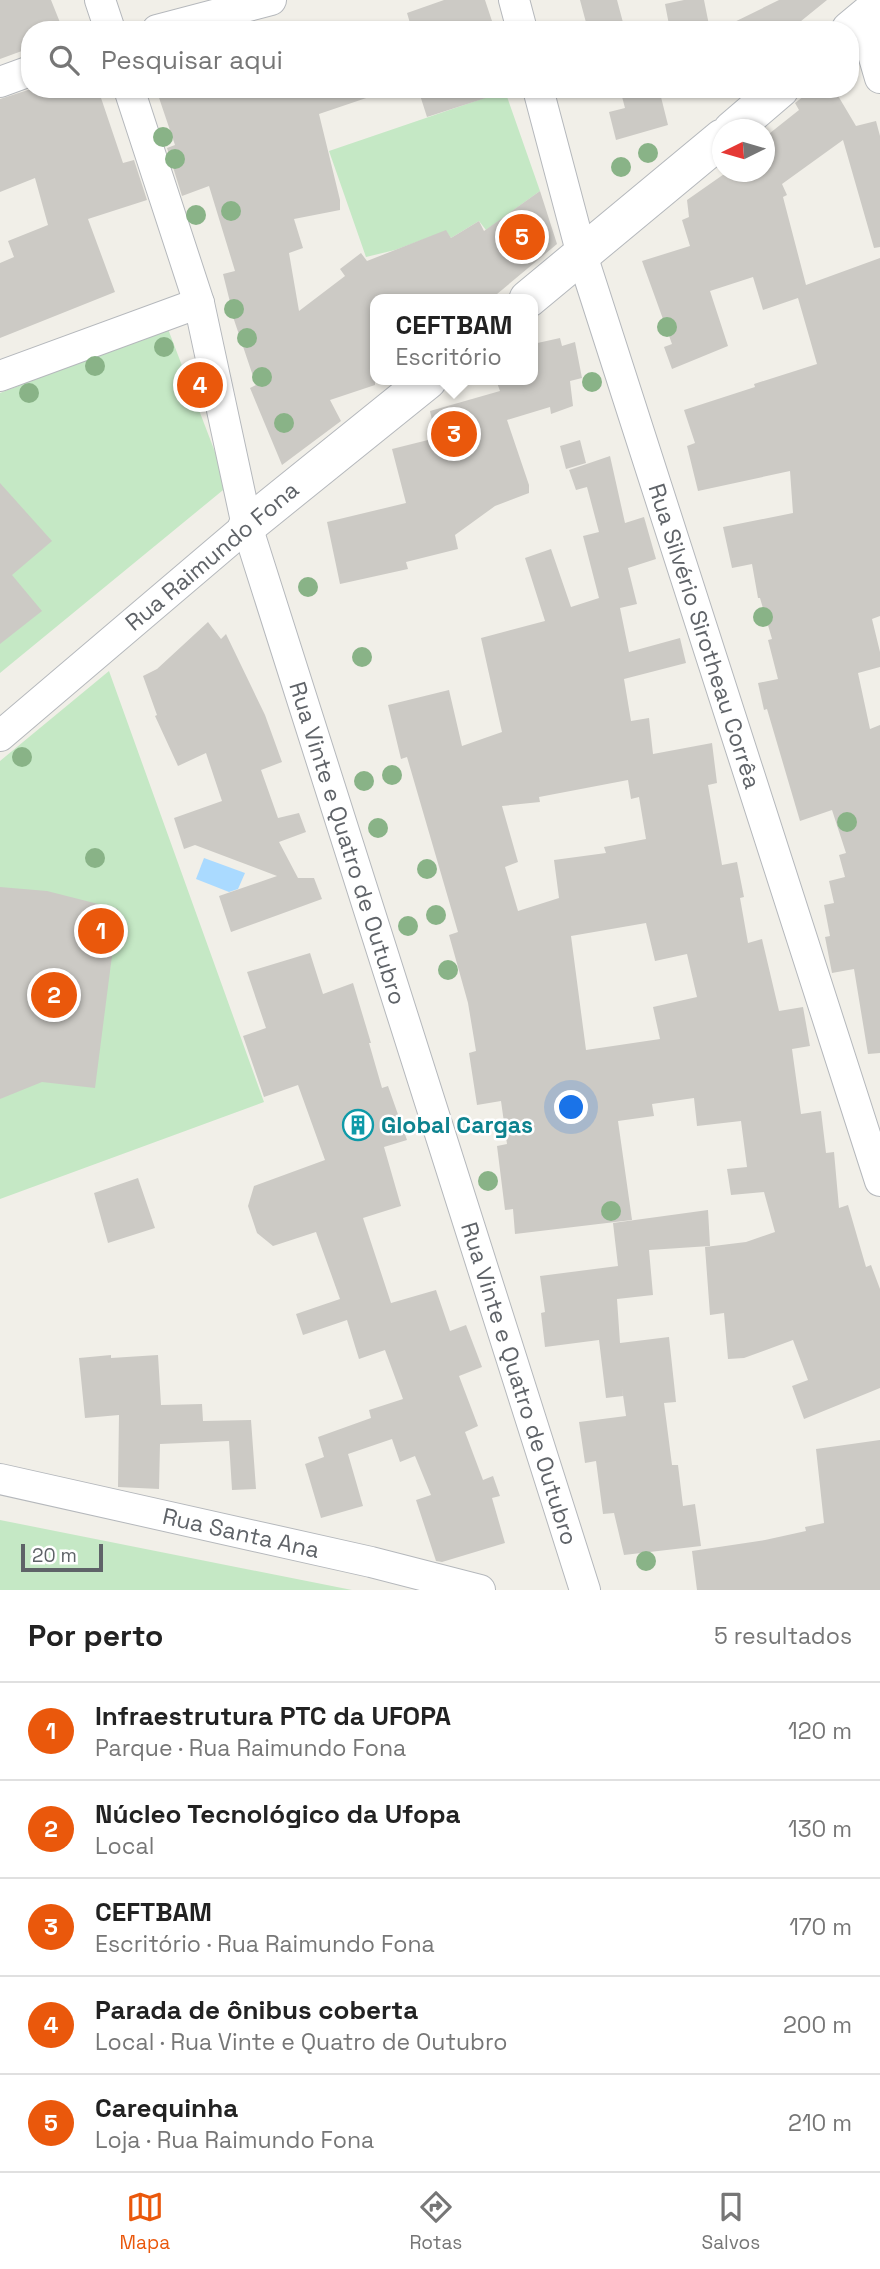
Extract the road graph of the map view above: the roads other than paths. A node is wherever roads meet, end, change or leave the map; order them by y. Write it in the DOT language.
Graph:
graph roads {
  1 [pos="100,0"];
  2 [pos="271,0"];
  3 [pos="514,0"];
  4 [pos="865,18"];
  5 [pos="107,21"];
  6 [pos="191,21"];
  7 [pos="520,21"];
  8 [pos="21,74"];
  9 [pos="880,78"];
  10 [pos="0,82"];
  11 [pos="132,98"];
  12 [pos="540,98"];
  13 [pos="769,98"];
  14 [pos="745,119"];
  15 [pos="712,147"];
  16 [pos="582,255"];
  17 [pos="534,294"];
  18 [pos="199,303"];
  19 [pos="0,376"];
  20 [pos="422,385"];
  21 [pos="247,526"];
  22 [pos="0,736"];
  23 [pos="880,1181"];
  24 [pos="0,1479"];
  25 [pos="480,1590"];
  26 [pos="585,1590"];
  1 -- 5 [label="street"];
  2 -- 6 [label="street"];
  3 -- 7 [label="street"];
  4 -- 9 [label="street"];
  8 -- 10 [label="street"];
  11 -- 18 [label="street, Rua Vinte e Quatro de Outubro"];
  12 -- 16 [label="street, Rua Silvério Sirotheau Corrêa"];
  13 -- 14 [label="street"];
  15 -- 16 [label="street"];
  16 -- 17 [label="street"];
  16 -- 23 [label="street, Rua Silvério Sirotheau Corrêa"];
  18 -- 19 [label="street"];
  18 -- 21 [label="street, Rua Vinte e Quatro de Outubro"];
  20 -- 21 [label="street, Rua Raimundo Fona"];
  21 -- 22 [label="street, Rua Raimundo Fona"];
  21 -- 26 [label="street, Rua Vinte e Quatro de Outubro"];
  24 -- 25 [label="street, Rua Santa Ana"];
}
